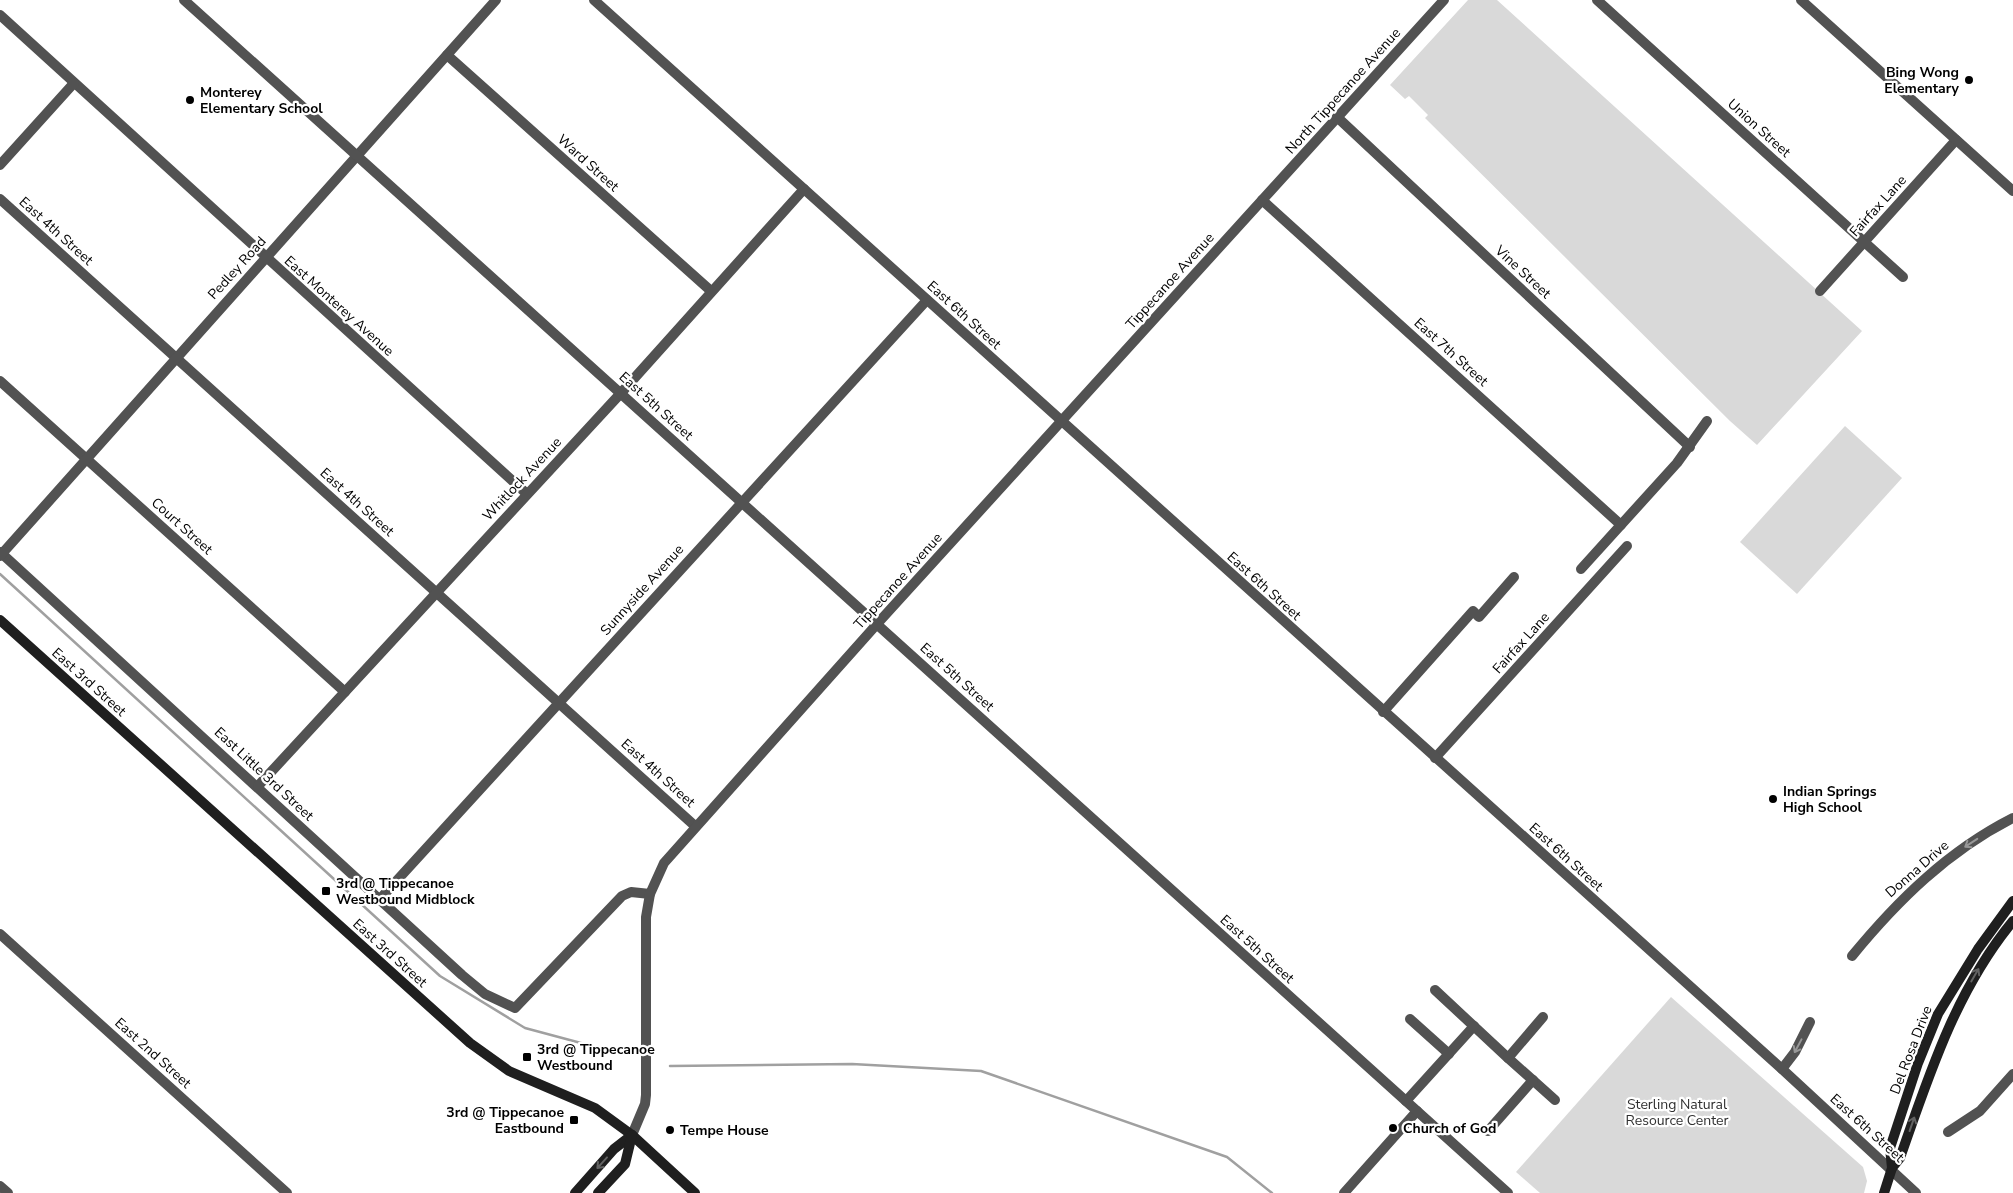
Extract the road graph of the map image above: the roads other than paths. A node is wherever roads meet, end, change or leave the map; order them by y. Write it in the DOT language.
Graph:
graph roads {
  1 [pos="184,0"];
  2 [pos="496,0"];
  3 [pos="594,0"];
  4 [pos="1444,0"];
  5 [pos="1597,0"];
  6 [pos="1801,0"];
  7 [pos="0,15"];
  8 [pos="447,55"];
  9 [pos="74,83"];
  10 [pos="1338,117"];
  11 [pos="1956,140"];
  12 [pos="357,156"];
  13 [pos="0,165"];
  14 [pos="804,189"];
  15 [pos="2013,191"];
  16 [pos="0,199"];
  17 [pos="1262,200"];
  18 [pos="1864,242"];
  19 [pos="265,258"];
  20 [pos="1903,277"];
  21 [pos="711,291"];
  22 [pos="1820,291"];
  23 [pos="927,300"];
  24 [pos="176,358"];
  25 [pos="0,382"];
  26 [pos="621,393"];
  27 [pos="1707,421"];
  28 [pos="1061,422"];
  29 [pos="1690,446"];
  30 [pos="85,458"];
  31 [pos="526,494"];
  32 [pos="742,502"];
  33 [pos="1621,525"];
  34 [pos="1627,546"];
  35 [pos="1,554"];
  36 [pos="1581,569"];
  37 [pos="1514,578"];
  38 [pos="436,593"];
  39 [pos="0,620"];
  40 [pos="877,624"];
  41 [pos="345,692"];
  42 [pos="559,703"];
  43 [pos="1383,712"];
  44 [pos="1435,758"];
  45 [pos="258,786"];
  46 [pos="2013,818"];
  47 [pos="695,826"];
  48 [pos="650,894"];
  49 [pos="379,900"];
  50 [pos="2013,901"];
  51 [pos="2013,921"];
  52 [pos="0,934"];
  53 [pos="1852,956"];
  54 [pos="1435,990"];
  55 [pos="1543,1017"];
  56 [pos="1410,1019"];
  57 [pos="1810,1022"];
  58 [pos="1474,1026"];
  59 [pos="1449,1054"];
  60 [pos="1508,1058"];
  61 [pos="1782,1069"];
  62 [pos="2013,1074"];
  63 [pos="1533,1080"];
  64 [pos="1555,1100"];
  65 [pos="1406,1101"];
  66 [pos="1417,1111"];
  67 [pos="1488,1131"];
  68 [pos="1948,1132"];
  69 [pos="632,1135"];
  70 [pos="1892,1168"];
  71 [pos="0,1186"];
  72 [pos="8,1193"];
  73 [pos="287,1193"];
  74 [pos="575,1193"];
  75 [pos="598,1193"];
  76 [pos="695,1193"];
  77 [pos="1344,1193"];
  78 [pos="1508,1193"];
  79 [pos="1884,1193"];
  80 [pos="1916,1193"];
  1 -- 12 [label="street, East 5th Street"];
  2 -- 8 [label="street, Pedley Road"];
  3 -- 14 [label="street, East 6th Street"];
  4 -- 10 [label="street, North Tippecanoe Avenue"];
  5 -- 18 [label="street, Union Street"];
  6 -- 11 [label="street"];
  7 -- 9 [label="street, East Monterey Avenue"];
  8 -- 12 [label="street, Pedley Road"];
  8 -- 21 [label="street, Ward Street"];
  9 -- 13 [label="street"];
  9 -- 19 [label="street, East Monterey Avenue"];
  10 -- 17 [label="street, North Tippecanoe Avenue"];
  10 -- 29 [label="street, Vine Street"];
  11 -- 15 [label="street"];
  11 -- 18 [label="street, Fairfax Lane"];
  12 -- 19 [label="street, Pedley Road"];
  12 -- 26 [label="street, East 5th Street"];
  14 -- 21 [label="street, Whitlock Avenue"];
  14 -- 23 [label="street, East 6th Street"];
  16 -- 24 [label="street, East 4th Street"];
  17 -- 28 [label="street, Tippecanoe Avenue"];
  17 -- 33 [label="street, East 7th Street"];
  18 -- 20 [label="street, Union Street"];
  18 -- 22 [label="street, Fairfax Lane"];
  19 -- 24 [label="street, Pedley Road"];
  19 -- 31 [label="street, East Monterey Avenue"];
  21 -- 26 [label="street, Whitlock Avenue"];
  23 -- 28 [label="street, East 6th Street"];
  23 -- 32 [label="street, Sunnyside Avenue"];
  24 -- 30 [label="street, Pedley Road"];
  24 -- 38 [label="street, East 4th Street"];
  25 -- 30 [label="street, Court Street"];
  26 -- 31 [label="street, Whitlock Avenue"];
  26 -- 32 [label="street, East 5th Street"];
  27 -- 29 [label="street"];
  28 -- 40 [label="street, Tippecanoe Avenue"];
  28 -- 43 [label="street, East 6th Street"];
  29 -- 33 [label="street"];
  30 -- 35 [label="street, Pedley Road"];
  30 -- 41 [label="street, Court Street"];
  31 -- 38 [label="street, Whitlock Avenue"];
  32 -- 40 [label="street, East 5th Street"];
  32 -- 42 [label="street, Sunnyside Avenue"];
  33 -- 36 [label="street"];
  34 -- 44 [label="street, Fairfax Lane"];
  35 -- 45 [label="street, East Little 3rd Street"];
  37 -- 43 [label="street"];
  38 -- 41 [label="street, Whitlock Avenue"];
  38 -- 42 [label="street, East 4th Street"];
  39 -- 69 [label="main road, East 3rd Street"];
  40 -- 47 [label="street, Tippecanoe Avenue"];
  40 -- 65 [label="street, East 5th Street"];
  41 -- 45 [label="street, Whitlock Avenue"];
  42 -- 47 [label="street, East 4th Street"];
  42 -- 49 [label="street, Sunnyside Avenue"];
  43 -- 44 [label="street, East 6th Street"];
  44 -- 61 [label="street, East 6th Street"];
  45 -- 49 [label="street, East Little 3rd Street"];
  46 -- 53 [label="street, Donna Drive, one-way"];
  47 -- 48 [label="street, Tippecanoe Avenue"];
  48 -- 49 [label="street, East Little 3rd Street"];
  48 -- 69 [label="street, Tippecanoe Avenue"];
  50 -- 70 [label="main road, Del Rosa Drive"];
  70 -- 51 [label="main road, Del Rosa Drive, one-way"];
  52 -- 73 [label="street, East 2nd Street"];
  54 -- 58 [label="street"];
  55 -- 60 [label="street"];
  56 -- 59 [label="street"];
  57 -- 61 [label="street, one-way"];
  58 -- 59 [label="street"];
  58 -- 60 [label="street"];
  59 -- 65 [label="street"];
  60 -- 63 [label="street"];
  61 -- 70 [label="street, East 6th Street"];
  62 -- 68 [label="street"];
  63 -- 64 [label="street"];
  63 -- 67 [label="street"];
  65 -- 66 [label="street, East 5th Street"];
  66 -- 77 [label="street"];
  66 -- 78 [label="street, East 5th Street"];
  69 -- 74 [label="main road, one-way"];
  69 -- 75 [label="main road"];
  69 -- 76 [label="main road, East 3rd Street"];
  70 -- 79 [label="main road, Del Rosa Drive"];
  70 -- 80 [label="street, East 6th Street"];
  71 -- 72 [label="street"];
}
